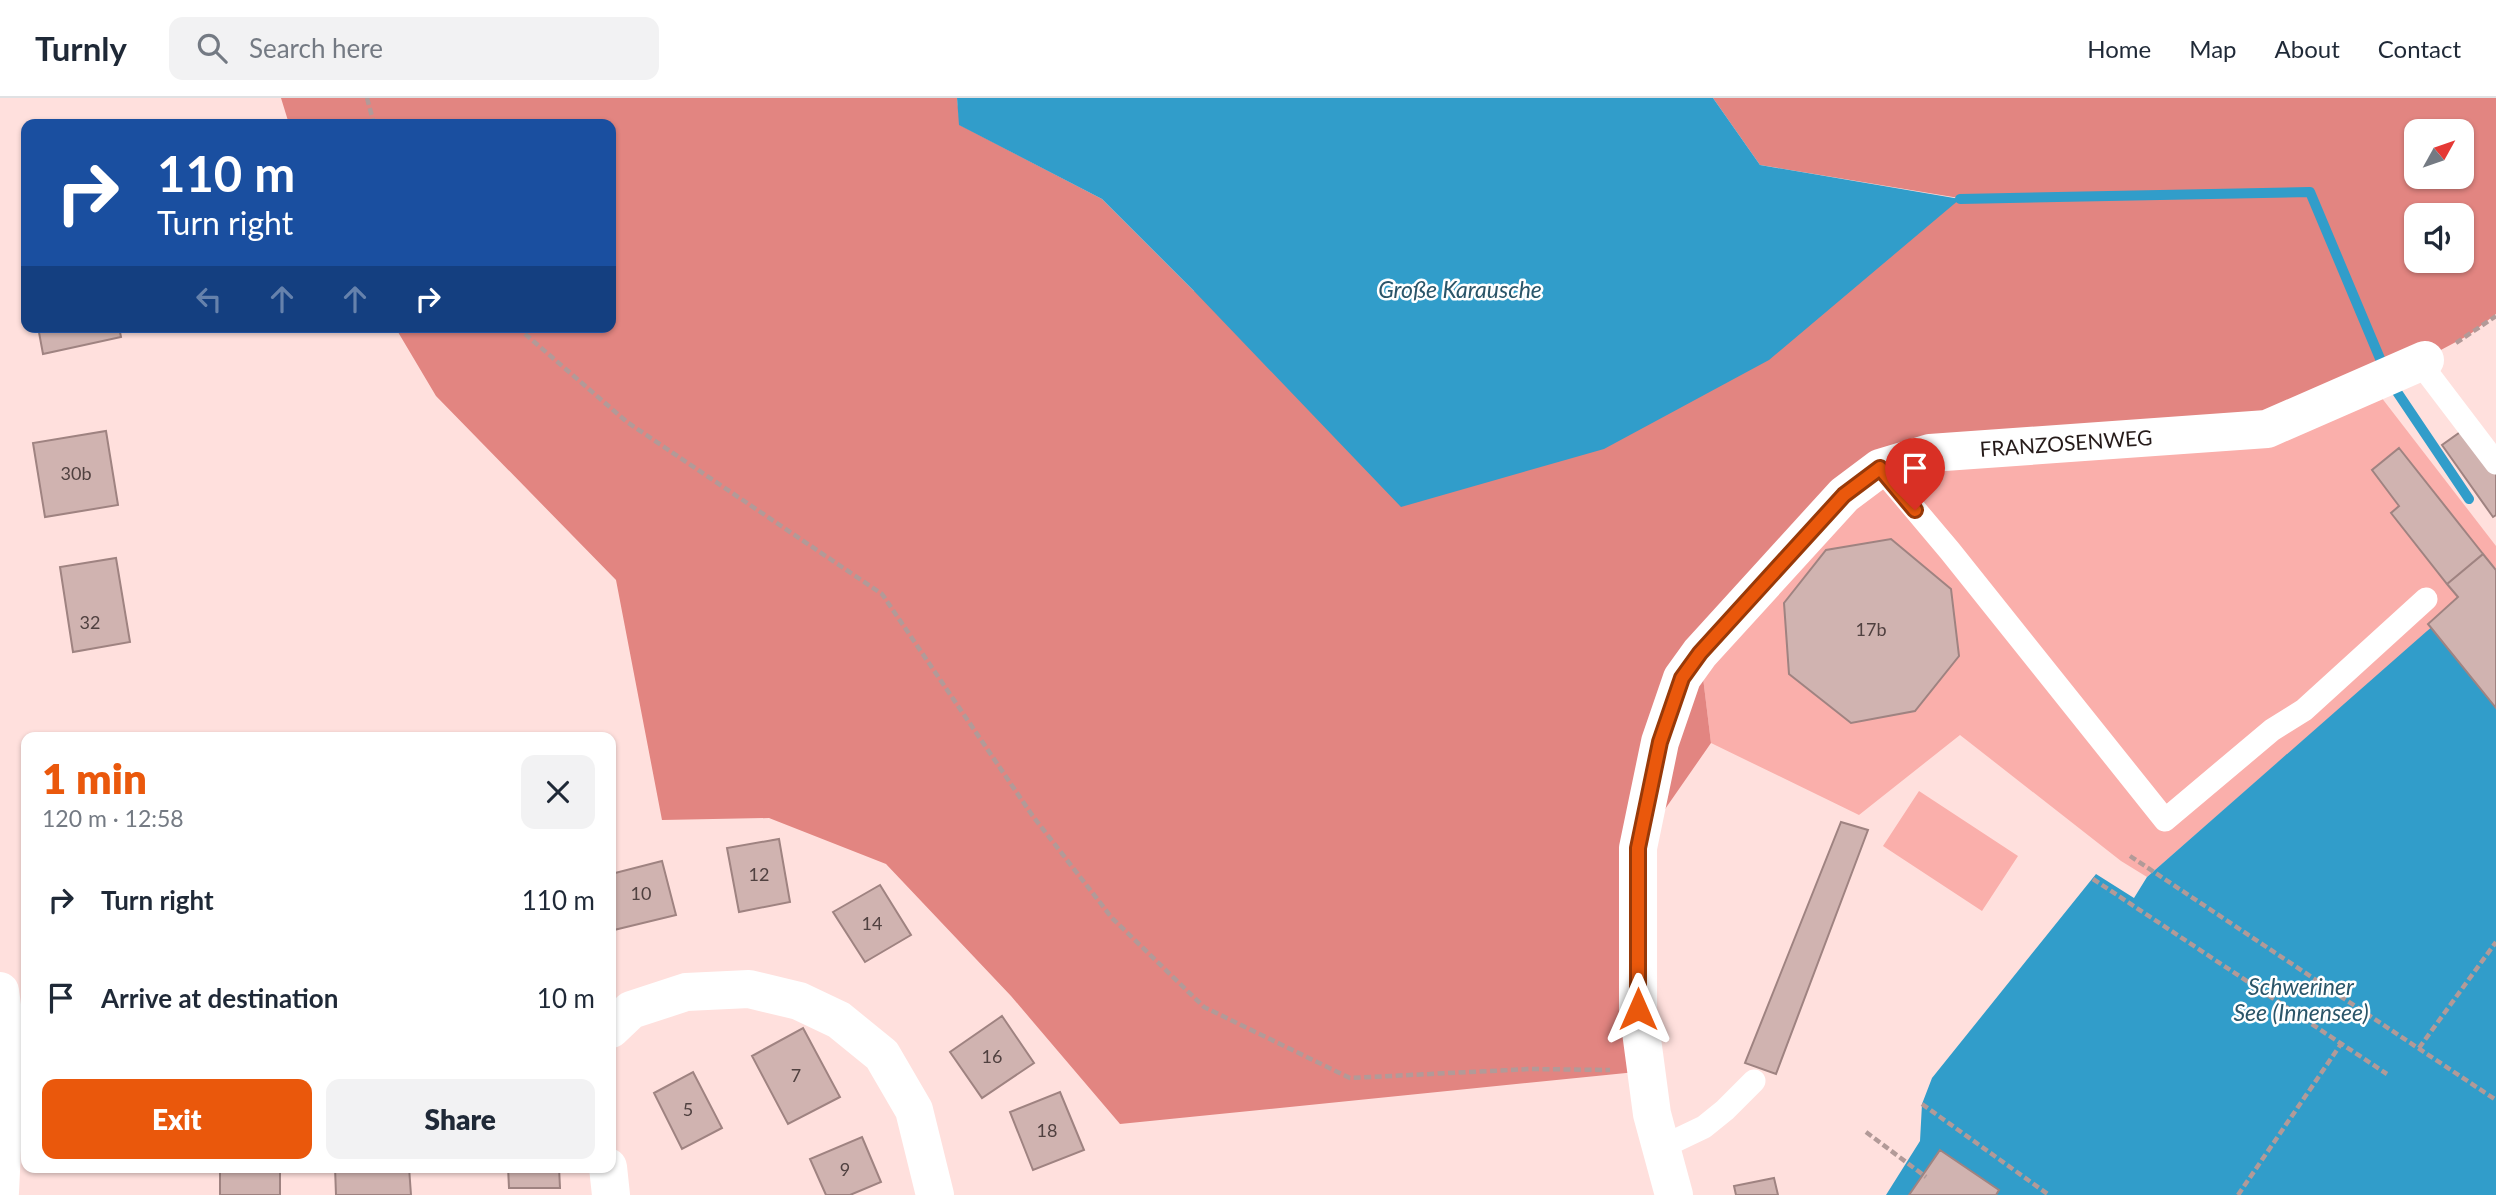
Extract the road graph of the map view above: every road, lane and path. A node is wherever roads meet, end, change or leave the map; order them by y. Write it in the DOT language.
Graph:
graph roads {
  1 [pos="367,98"];
  2 [pos="373,119"];
  3 [pos="2496,316"];
  4 [pos="524,333"];
  5 [pos="2403,370"];
  6 [pos="2496,463"];
  7 [pos="1880,468"];
  8 [pos="2426,599"];
  9 [pos="2130,856"];
  10 [pos="2093,879"];
  11 [pos="2496,942"];
  12 [pos="0,991"];
  13 [pos="616,1024"];
  14 [pos="2340,1044"];
  15 [pos="2419,1048"];
  16 [pos="1646,1070"];
  17 [pos="2387,1074"];
  18 [pos="1754,1081"];
  19 [pos="2496,1100"];
  20 [pos="1922,1104"];
  21 [pos="1866,1132"];
  22 [pos="1660,1148"];
  23 [pos="609,1173"];
  24 [pos="1926,1177"];
  25 [pos="0,1192"];
  26 [pos="611,1195"];
  27 [pos="934,1195"];
  28 [pos="1674,1195"];
  29 [pos="2049,1195"];
  30 [pos="2238,1195"];
  1 -- 2 [label="path"];
  3 -- 5 [label="path"];
  4 -- 16 [label="path"];
  5 -- 6 [label="lane"];
  5 -- 7 [label="street, FRANZOSENWEG"];
  7 -- 8 [label="lane"];
  7 -- 16 [label="street, FRANZOSENWEG"];
  9 -- 15 [label="path"];
  10 -- 14 [label="path"];
  11 -- 15 [label="path"];
  12 -- 25 [label="street"];
  13 -- 27 [label="street"];
  14 -- 17 [label="path"];
  14 -- 30 [label="path"];
  15 -- 19 [label="path"];
  16 -- 22 [label="street, FRANZOSENWEG"];
  18 -- 22 [label="lane"];
  20 -- 29 [label="path"];
  21 -- 24 [label="path"];
  22 -- 28 [label="street, FRANZOSENWEG"];
  23 -- 26 [label="street"];
}
